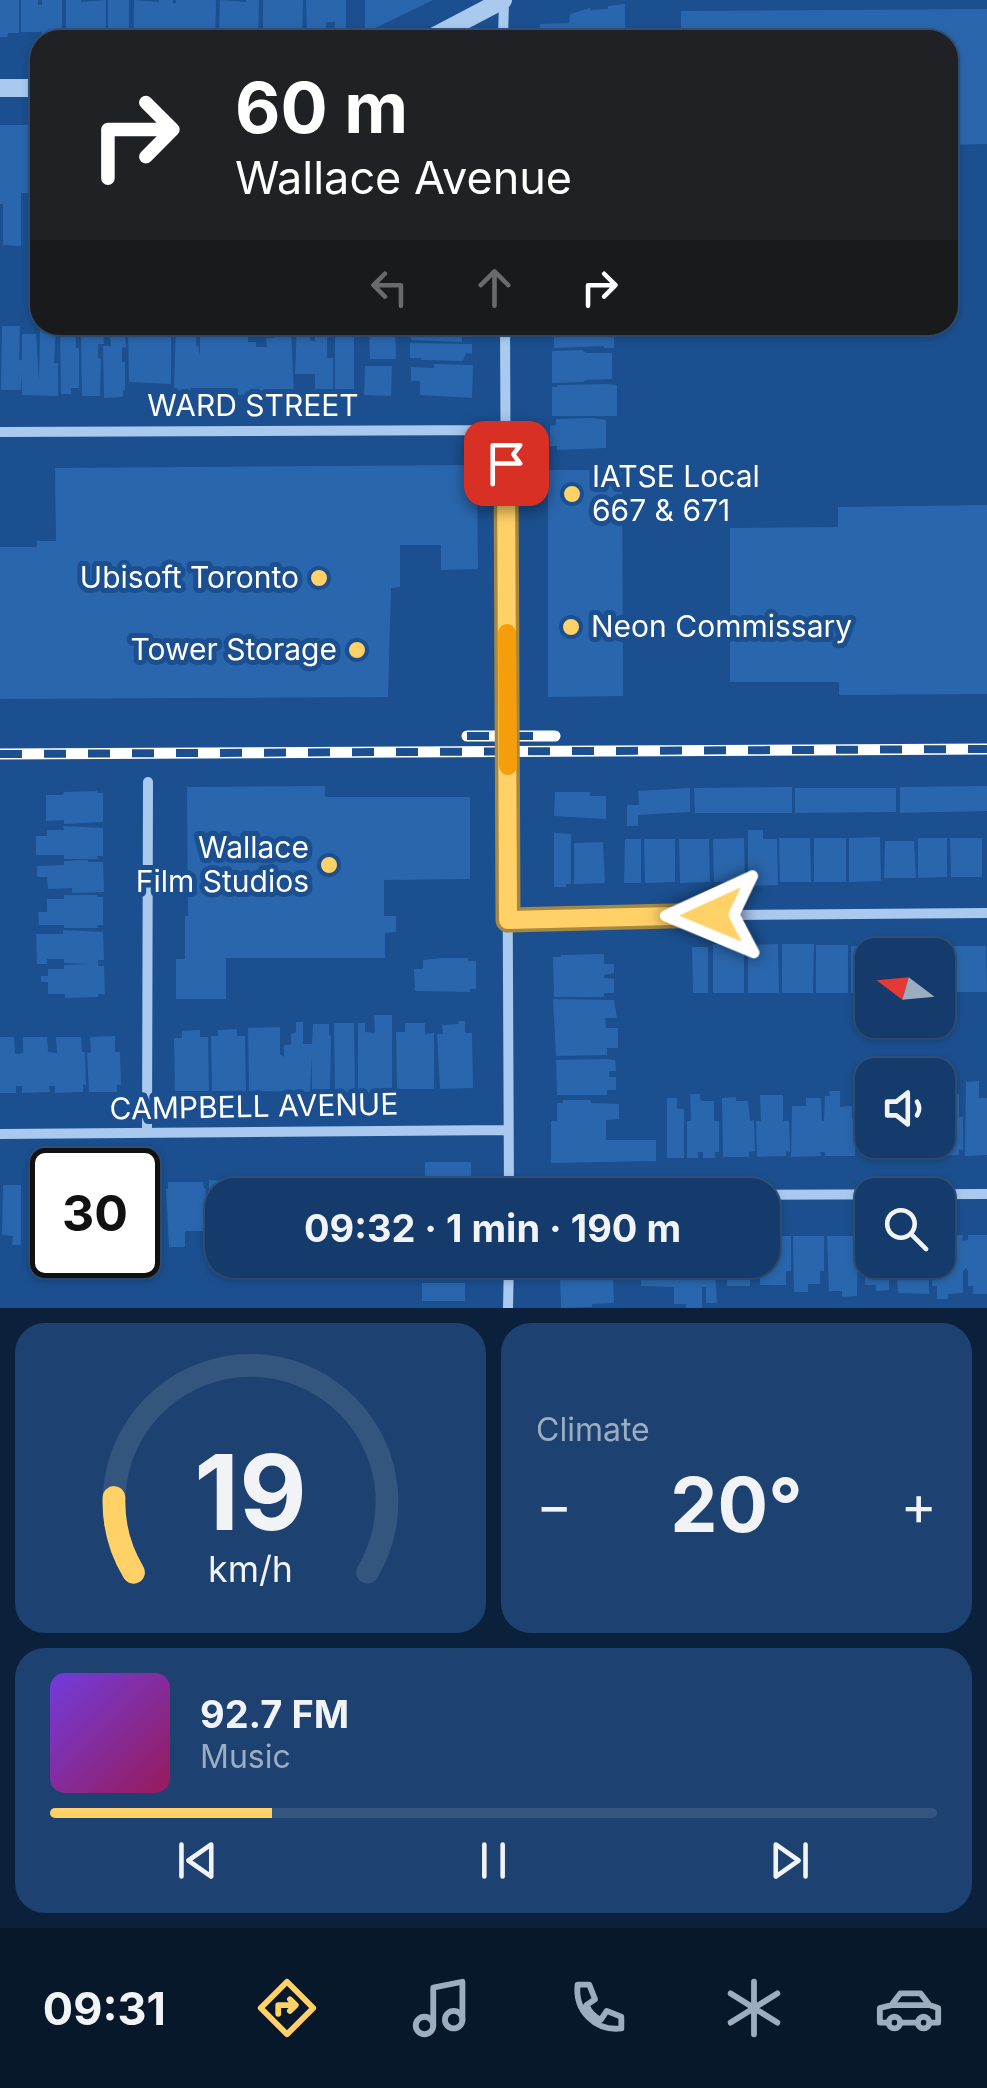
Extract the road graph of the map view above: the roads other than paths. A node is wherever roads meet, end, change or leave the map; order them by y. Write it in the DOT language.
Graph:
graph roads {
  1 [pos="504,0"];
  2 [pos="446,30"];
  3 [pos="504,30"];
  4 [pos="0,88"];
  5 [pos="30,88"];
  6 [pos="506,335"];
  7 [pos="506,430"];
  8 [pos="0,432"];
  9 [pos="148,782"];
  10 [pos="987,912"];
  11 [pos="508,920"];
  12 [pos="508,1130"];
  13 [pos="147,1133"];
  14 [pos="0,1134"];
  15 [pos="509,1178"];
  16 [pos="987,1194"];
  17 [pos="780,1195"];
  18 [pos="509,1278"];
  19 [pos="508,1308"];
  1 -- 2 [label="street"];
  1 -- 3 [label="street"];
  4 -- 5 [label="street"];
  6 -- 7 [label="street"];
  7 -- 8 [label="street, WARD STREET"];
  7 -- 11 [label="street"];
  9 -- 13 [label="street"];
  10 -- 11 [label="street"];
  11 -- 12 [label="street"];
  12 -- 13 [label="street, CAMPBELL AVENUE"];
  12 -- 15 [label="street"];
  13 -- 14 [label="street, CAMPBELL AVENUE"];
  16 -- 17 [label="street"];
  18 -- 19 [label="street"];
}
